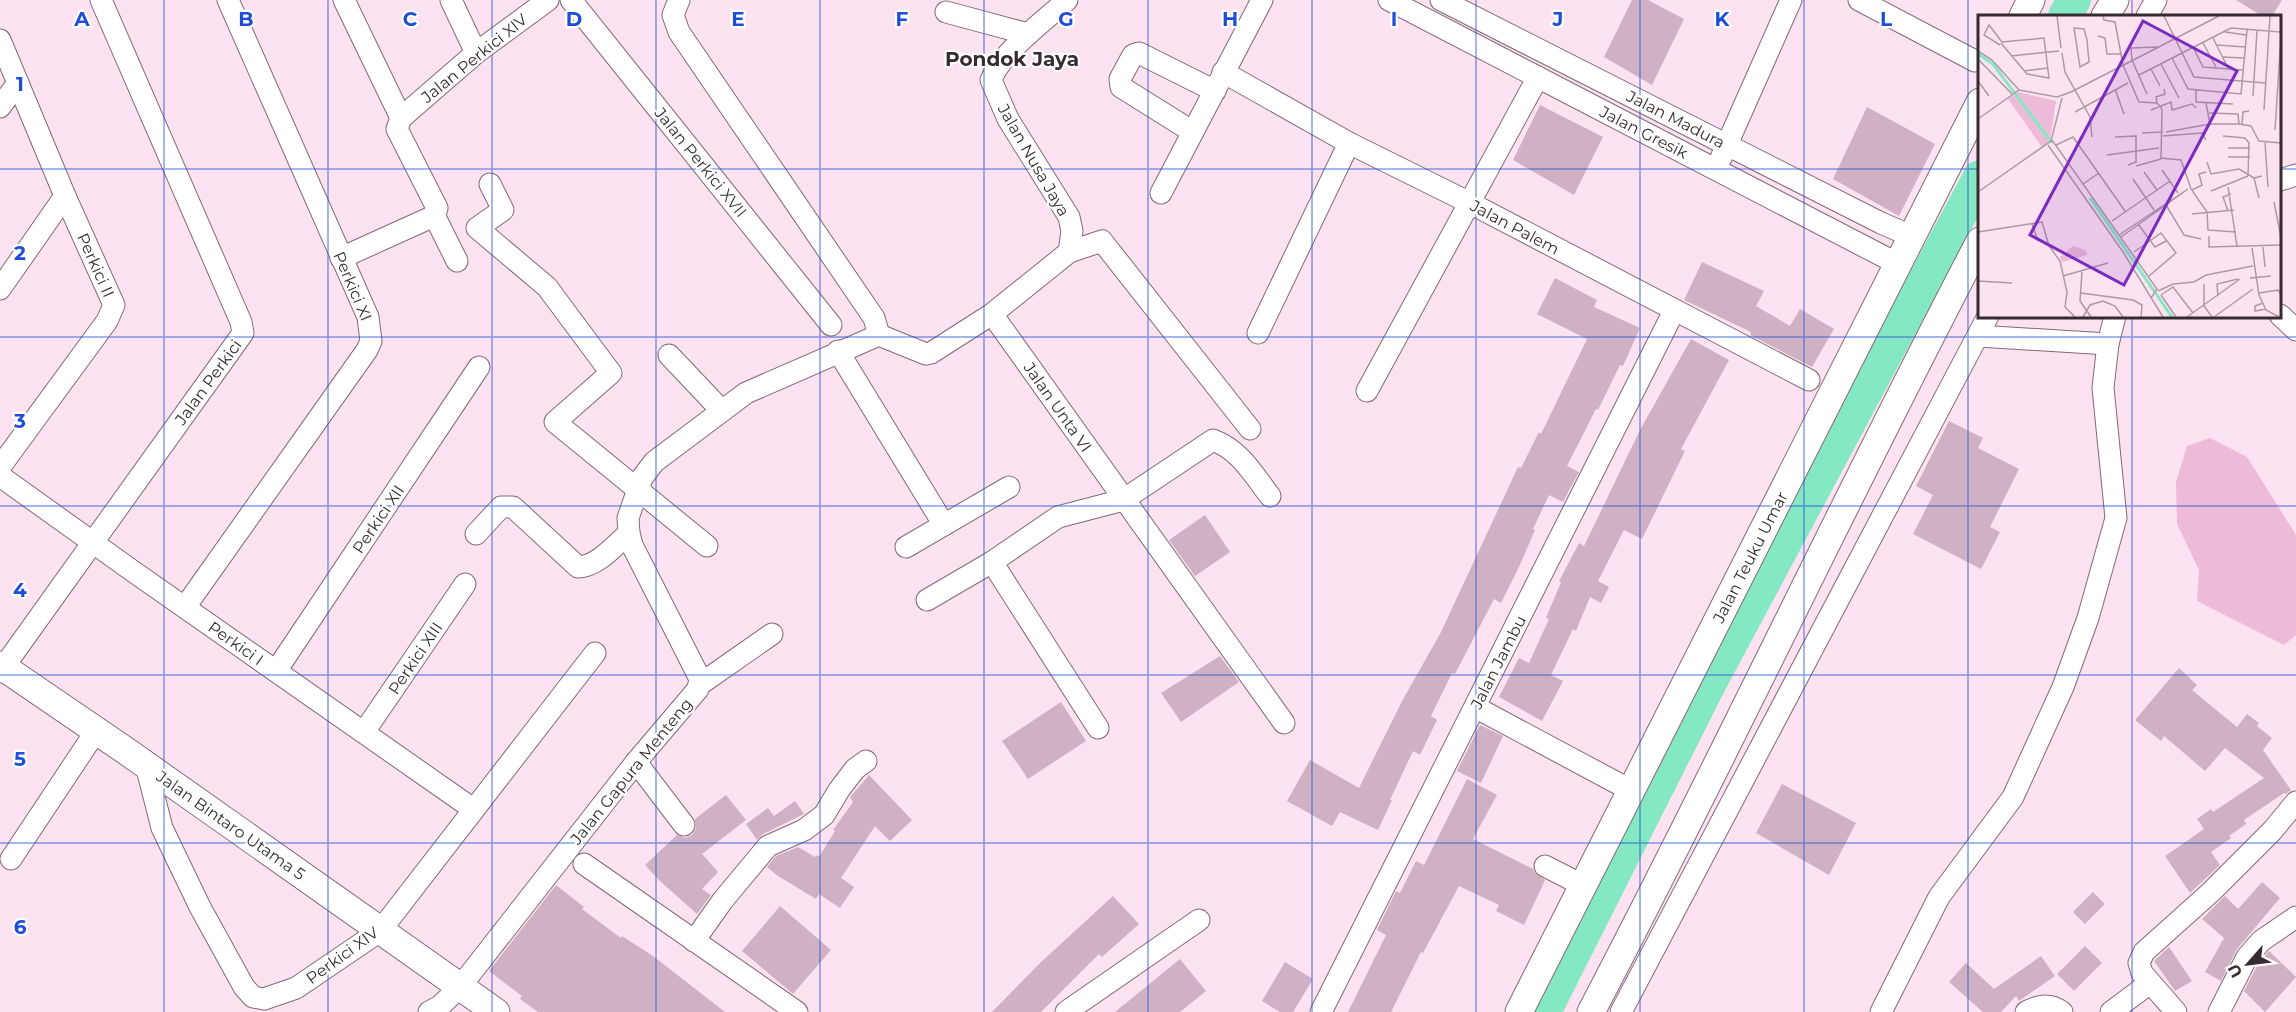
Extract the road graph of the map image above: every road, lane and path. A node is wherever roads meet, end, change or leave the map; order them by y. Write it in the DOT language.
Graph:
graph roads {
  1 [pos="101,0"];
  2 [pos="228,0"];
  3 [pos="344,0"];
  4 [pos="451,0"];
  5 [pos="548,0"];
  6 [pos="571,0"];
  7 [pos="679,0"];
  8 [pos="1067,0"];
  9 [pos="1262,0"];
  10 [pos="1389,0"];
  11 [pos="1444,0"];
  12 [pos="1791,0"];
  13 [pos="1859,0"];
  14 [pos="2031,0"];
  15 [pos="2115,0"];
  16 [pos="2156,0"];
  17 [pos="946,12"];
  18 [pos="2024,15"];
  19 [pos="2106,15"];
  20 [pos="2148,15"];
  21 [pos="1028,34"];
  22 [pos="0,40"];
  23 [pos="476,53"];
  24 [pos="1974,62"];
  25 [pos="1538,76"];
  26 [pos="1219,81"];
  27 [pos="18,82"];
  28 [pos="1978,106"];
  29 [pos="0,107"];
  30 [pos="401,118"];
  31 [pos="1193,132"];
  32 [pos="1349,143"];
  33 [pos="1727,145"];
  34 [pos="1716,169"];
  35 [pos="2296,174"];
  36 [pos="2281,180"];
  37 [pos="490,184"];
  38 [pos="1161,193"];
  39 [pos="65,196"];
  40 [pos="1470,203"];
  41 [pos="436,211"];
  42 [pos="1911,236"];
  43 [pos="1978,245"];
  44 [pos="1069,252"];
  45 [pos="341,258"];
  46 [pos="457,261"];
  47 [pos="1898,264"];
  48 [pos="0,289"];
  49 [pos="1674,311"];
  50 [pos="992,314"];
  51 [pos="2281,316"];
  52 [pos="1987,318"];
  53 [pos="2114,318"];
  54 [pos="831,325"];
  55 [pos="2296,330"];
  56 [pos="1258,333"];
  57 [pos="879,335"];
  58 [pos="1978,336"];
  59 [pos="2108,344"];
  60 [pos="838,351"];
  61 [pos="669,355"];
  62 [pos="479,367"];
  63 [pos="1809,380"];
  64 [pos="1367,391"];
  65 [pos="722,411"];
  66 [pos="1250,429"];
  67 [pos="0,468"];
  68 [pos="0,476"];
  69 [pos="1008,487"];
  70 [pos="638,488"];
  71 [pos="1270,496"];
  72 [pos="1123,500"];
  73 [pos="944,525"];
  74 [pos="629,533"];
  75 [pos="476,534"];
  76 [pos="93,542"];
  77 [pos="707,546"];
  78 [pos="906,548"];
  79 [pos="992,562"];
  80 [pos="465,584"];
  81 [pos="927,600"];
  82 [pos="185,607"];
  83 [pos="772,634"];
  84 [pos="595,653"];
  85 [pos="1,668"];
  86 [pos="276,671"];
  87 [pos="699,685"];
  88 [pos="1475,707"];
  89 [pos="1284,723"];
  90 [pos="1098,728"];
  91 [pos="96,731"];
  92 [pos="364,732"];
  93 [pos="138,759"];
  94 [pos="866,761"];
  95 [pos="636,762"];
  96 [pos="74,763"];
  97 [pos="1632,791"];
  98 [pos="2296,802"];
  99 [pos="473,808"];
  100 [pos="684,825"];
  101 [pos="11,859"];
  102 [pos="584,864"];
  103 [pos="1545,866"];
  104 [pos="1584,886"];
  105 [pos="2296,917"];
  106 [pos="1199,920"];
  107 [pos="380,931"];
  108 [pos="694,941"];
  109 [pos="2146,978"];
  110 [pos="460,987"];
  111 [pos="1595,1011"];
  112 [pos="429,1012"];
  113 [pos="496,1012"];
  114 [pos="797,1012"];
  115 [pos="1066,1012"];
  116 [pos="1321,1012"];
  117 [pos="1520,1012"];
  118 [pos="1621,1012"];
  119 [pos="1881,1012"];
  120 [pos="2026,1012"];
  121 [pos="2062,1012"];
  122 [pos="2111,1012"];
  123 [pos="2176,1012"];
  124 [pos="2219,1012"];
  1 -- 76 [label="street, Jalan Perkici"];
  2 -- 45 [label="street, Perkici XI"];
  3 -- 30 [label="street"];
  4 -- 23 [label="street"];
  5 -- 23 [label="street, Jalan Perkici XIV"];
  6 -- 54 [label="street, Jalan Perkici XVII"];
  7 -- 57 [label="street"];
  8 -- 21 [label="street, Jalan Nusa Jaya"];
  9 -- 26 [label="street"];
  10 -- 25 [label="street, Jalan Gresik"];
  11 -- 33 [label="street, Jalan Madura"];
  12 -- 33 [label="street"];
  13 -- 24 [label="street"];
  14 -- 18 [label="main road"];
  15 -- 19 [label="main road"];
  16 -- 20 [label="street"];
  17 -- 21 [label="street"];
  21 -- 44 [label="street, Jalan Nusa Jaya"];
  22 -- 27 [label="street, Perkici II"];
  23 -- 30 [label="street, Jalan Perkici XIV"];
  25 -- 34 [label="street, Jalan Gresik"];
  25 -- 40 [label="street"];
  26 -- 31 [label="street"];
  26 -- 31 [label="street, Jalan Palem"];
  26 -- 32 [label="street, Jalan Palem"];
  27 -- 29 [label="street"];
  27 -- 39 [label="street, Perkici II"];
  28 -- 42 [label="main road, Jalan Teuku Umar"];
  30 -- 41 [label="street"];
  31 -- 38 [label="street"];
  32 -- 40 [label="street, Jalan Palem"];
  32 -- 56 [label="street"];
  33 -- 34 [label="street"];
  33 -- 42 [label="street, Jalan Madura"];
  34 -- 47 [label="street, Jalan Gresik"];
  35 -- 36 [label="street"];
  37 -- 70 [label="street"];
  39 -- 48 [label="street"];
  39 -- 67 [label="street, Perkici II"];
  40 -- 49 [label="street, Jalan Palem"];
  40 -- 64 [label="street"];
  41 -- 45 [label="street"];
  41 -- 46 [label="street"];
  42 -- 47 [label="main road, Jalan Teuku Umar"];
  43 -- 111 [label="main road"];
  44 -- 50 [label="street"];
  44 -- 66 [label="street"];
  45 -- 82 [label="street, Perkici XI"];
  47 -- 97 [label="main road, Jalan Teuku Umar"];
  49 -- 63 [label="street, Jalan Palem"];
  49 -- 88 [label="street, Jalan Jambu"];
  50 -- 57 [label="street"];
  50 -- 72 [label="street, Jalan Unta VI"];
  51 -- 55 [label="street"];
  52 -- 58 [label="street"];
  53 -- 59 [label="street"];
  57 -- 60 [label="street, Jalan Gapura Menteng"];
  58 -- 59 [label="street"];
  58 -- 118 [label="street"];
  59 -- 119 [label="street"];
  60 -- 65 [label="street, Jalan Gapura Menteng"];
  60 -- 73 [label="street"];
  61 -- 65 [label="street"];
  62 -- 86 [label="street, Perkici XII"];
  65 -- 70 [label="street, Jalan Gapura Menteng"];
  68 -- 76 [label="street, Perkici I"];
  69 -- 73 [label="street"];
  70 -- 74 [label="street, Jalan Gapura Menteng"];
  70 -- 77 [label="street"];
  71 -- 72 [label="street"];
  72 -- 79 [label="street"];
  72 -- 89 [label="street, Jalan Unta VI"];
  73 -- 78 [label="street"];
  74 -- 75 [label="street"];
  74 -- 87 [label="street, Jalan Gapura Menteng"];
  76 -- 82 [label="street, Perkici I"];
  76 -- 85 [label="street, Jalan Perkici"];
  79 -- 81 [label="street"];
  79 -- 90 [label="street"];
  80 -- 92 [label="street, Perkici XIII"];
  82 -- 86 [label="street, Perkici I"];
  83 -- 87 [label="street"];
  84 -- 99 [label="street, Perkici XIV"];
  85 -- 91 [label="main road, Jalan Bintaro Utama 5"];
  86 -- 92 [label="street, Perkici I"];
  87 -- 95 [label="street, Jalan Gapura Menteng"];
  88 -- 97 [label="street"];
  88 -- 116 [label="street, Jalan Jambu"];
  91 -- 93 [label="main road, Jalan Bintaro Utama 5"];
  91 -- 96 [label="street"];
  92 -- 99 [label="street, Perkici I"];
  93 -- 96 [label="street"];
  93 -- 107 [label="main road, Jalan Bintaro Utama 5"];
  93 -- 107 [label="street, Perkici XIV"];
  94 -- 108 [label="street"];
  95 -- 100 [label="street"];
  95 -- 110 [label="street, Jalan Gapura Menteng"];
  96 -- 101 [label="street"];
  97 -- 104 [label="main road, Jalan Teuku Umar"];
  98 -- 109 [label="street"];
  99 -- 107 [label="street, Perkici XIV"];
  102 -- 108 [label="street"];
  103 -- 104 [label="street"];
  104 -- 117 [label="main road, Jalan Teuku Umar"];
  105 -- 124 [label="street"];
  106 -- 115 [label="street"];
  107 -- 110 [label="main road, Jalan Bintaro Utama 5"];
  108 -- 114 [label="street"];
  109 -- 122 [label="street"];
  109 -- 123 [label="street"];
  110 -- 112 [label="street, Jalan Gapura Menteng"];
  110 -- 113 [label="main road, Jalan Bintaro Utama 5"];
  120 -- 121 [label="street"];
}
